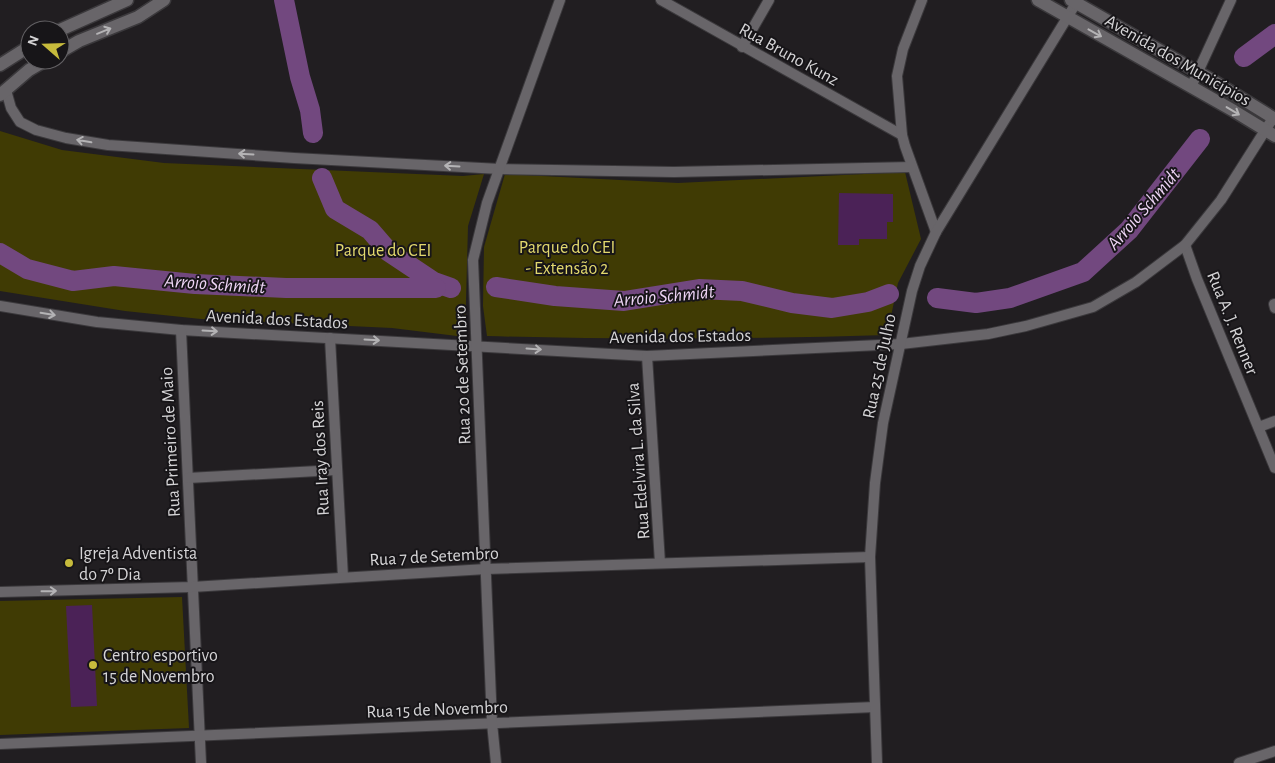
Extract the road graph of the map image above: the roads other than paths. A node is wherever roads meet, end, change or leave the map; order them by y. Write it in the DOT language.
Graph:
graph roads {
  1 [pos="127,0"];
  2 [pos="164,0"];
  3 [pos="560,0"];
  4 [pos="660,0"];
  5 [pos="769,0"];
  6 [pos="922,0"];
  7 [pos="1038,0"];
  8 [pos="1231,0"];
  9 [pos="1075,1"];
  10 [pos="1068,18"];
  11 [pos="70,26"];
  12 [pos="70,47"];
  13 [pos="742,47"];
  14 [pos="20,52"];
  15 [pos="0,65"];
  16 [pos="29,70"];
  17 [pos="1199,73"];
  18 [pos="1191,87"];
  19 [pos="2,89"];
  20 [pos="1274,119"];
  21 [pos="1270,133"];
  22 [pos="902,135"];
  23 [pos="912,167"];
  24 [pos="500,168"];
  25 [pos="936,232"];
  26 [pos="1186,245"];
  27 [pos="0,306"];
  28 [pos="181,330"];
  29 [pos="330,338"];
  30 [pos="901,344"];
  31 [pos="476,345"];
  32 [pos="647,356"];
  33 [pos="1275,421"];
  34 [pos="1259,427"];
  35 [pos="1275,468"];
  36 [pos="336,470"];
  37 [pos="188,478"];
  38 [pos="870,557"];
  39 [pos="660,563"];
  40 [pos="486,569"];
  41 [pos="343,577"];
  42 [pos="192,587"];
  43 [pos="0,592"];
  44 [pos="875,707"];
  45 [pos="492,723"];
  46 [pos="200,736"];
  47 [pos="0,744"];
  48 [pos="1275,751"];
  49 [pos="201,763"];
  50 [pos="496,763"];
  51 [pos="877,763"];
  52 [pos="1239,763"];
  1 -- 11 [label="main road"];
  12 -- 2 [label="main road, one-way"];
  3 -- 24 [label="street, Rua 20 de Setembro"];
  4 -- 13 [label="street, Rua Bruno Kunz"];
  5 -- 13 [label="street"];
  6 -- 22 [label="street"];
  7 -- 10 [label="main road, Avenida dos Municípios"];
  8 -- 17 [label="street"];
  9 -- 10 [label="street, Rua 25 de Julho"];
  9 -- 17 [label="main road, Avenida dos Municípios"];
  10 -- 18 [label="main road, Avenida dos Municípios, one-way"];
  10 -- 25 [label="street, Rua 25 de Julho"];
  13 -- 22 [label="street, Rua Bruno Kunz"];
  14 -- 15 [label="main road"];
  16 -- 19 [label="main road"];
  17 -- 18 [label="street"];
  17 -- 20 [label="main road, Avenida dos Municípios"];
  18 -- 21 [label="main road, Avenida dos Municípios, one-way"];
  24 -- 19 [label="street, one-way"];
  20 -- 21 [label="street, Avenida dos Estados"];
  21 -- 26 [label="street, Avenida dos Estados"];
  22 -- 23 [label="street"];
  23 -- 24 [label="street"];
  23 -- 25 [label="street"];
  24 -- 31 [label="street, Rua 20 de Setembro"];
  25 -- 30 [label="street, Rua 25 de Julho"];
  26 -- 30 [label="street, Avenida dos Estados"];
  26 -- 34 [label="street, Rua A. J. Renner"];
  27 -- 28 [label="street, Avenida dos Estados, one-way"];
  28 -- 29 [label="street, Avenida dos Estados, one-way"];
  28 -- 37 [label="street, Rua Primeiro de Maio"];
  29 -- 31 [label="street, Avenida dos Estados, one-way"];
  29 -- 36 [label="street, Rua Iray dos Reis"];
  30 -- 32 [label="street, Avenida dos Estados"];
  30 -- 38 [label="street, Rua 25 de Julho"];
  31 -- 32 [label="street, Avenida dos Estados, one-way"];
  31 -- 40 [label="street, Rua 20 de Setembro"];
  32 -- 39 [label="street, Rua Edelvira L. da Silva"];
  33 -- 34 [label="street"];
  34 -- 35 [label="street, Rua A. J. Renner"];
  36 -- 37 [label="street"];
  36 -- 41 [label="street, Rua Iray dos Reis"];
  37 -- 42 [label="street, Rua Primeiro de Maio"];
  38 -- 39 [label="street, Rua 7 de Setembro"];
  38 -- 44 [label="street, Rua 25 de Julho"];
  39 -- 40 [label="street, Rua 7 de Setembro"];
  40 -- 41 [label="street, Rua 7 de Setembro"];
  40 -- 45 [label="street, Rua 20 de Setembro"];
  41 -- 42 [label="street, Rua 7 de Setembro"];
  43 -- 42 [label="street, Rua 7 de Setembro, one-way"];
  42 -- 46 [label="street, Rua Primeiro de Maio"];
  44 -- 45 [label="street, Rua 15 de Novembro"];
  44 -- 51 [label="street, Rua 25 de Julho"];
  45 -- 46 [label="street, Rua 15 de Novembro"];
  45 -- 50 [label="street, Rua 20 de Setembro"];
  46 -- 47 [label="street, Rua 15 de Novembro"];
  46 -- 49 [label="street, Rua Primeiro de Maio"];
  48 -- 52 [label="street"];
}
